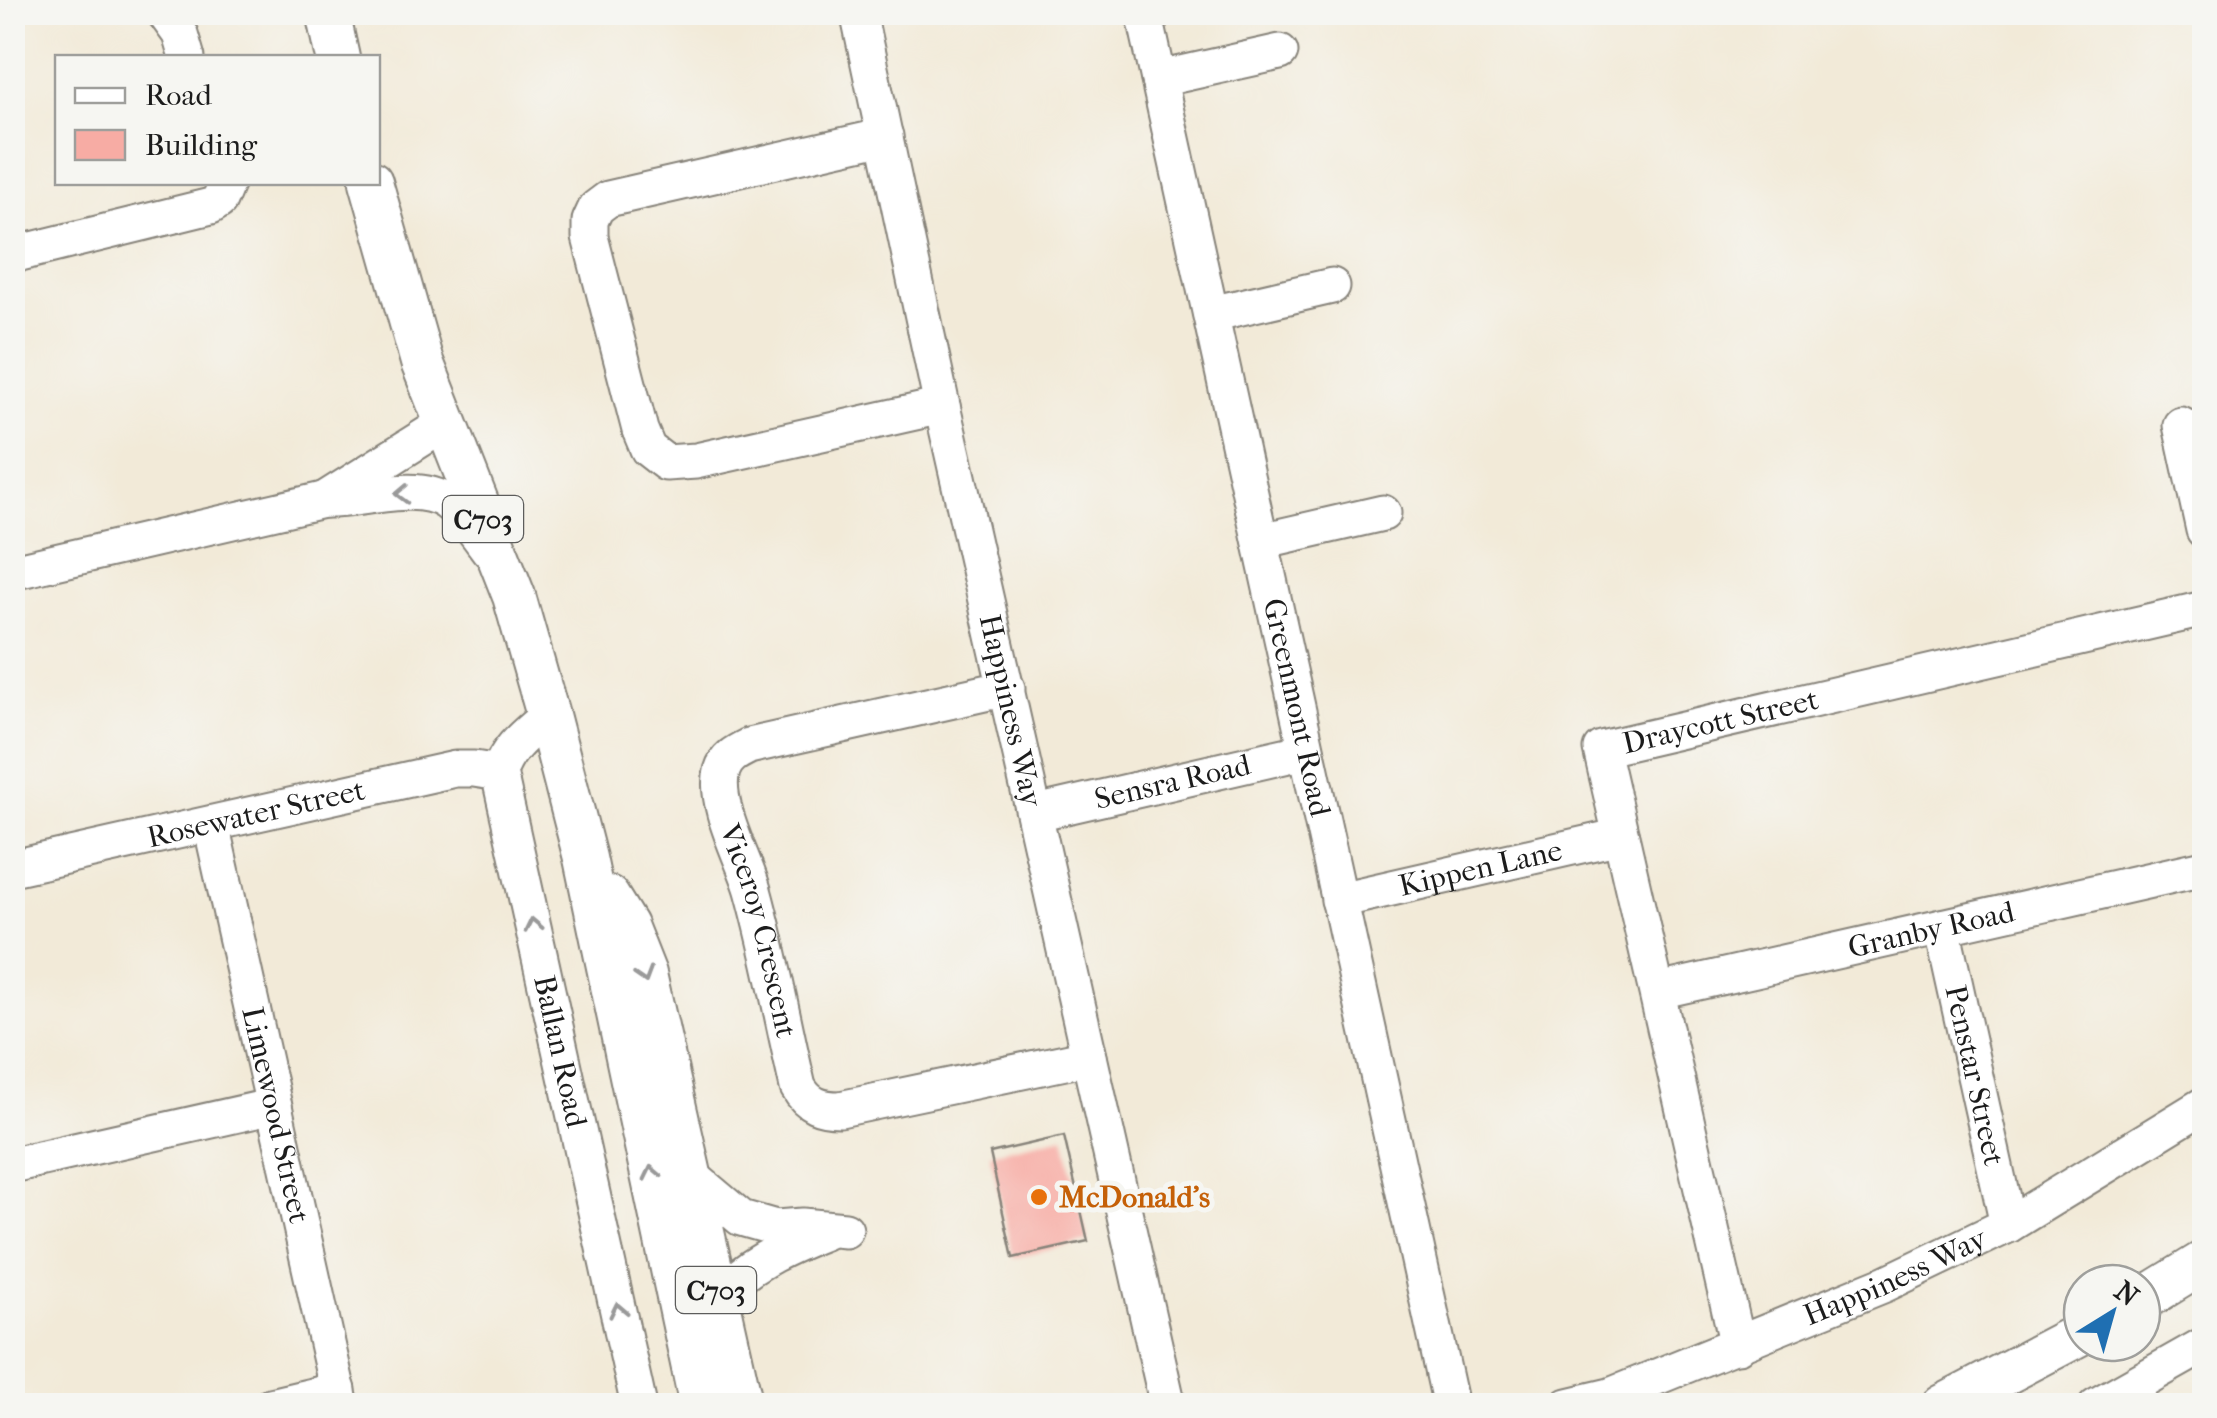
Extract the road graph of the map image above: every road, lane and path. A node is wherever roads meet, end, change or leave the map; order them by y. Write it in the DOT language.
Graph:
graph roads {
  1 [pos="164,12"];
  2 [pos="858,12"];
  3 [pos="1144,12"];
  4 [pos="1280,52"];
  5 [pos="186,55"];
  6 [pos="1159,80"];
  7 [pos="885,136"];
  8 [pos="226,185"];
  9 [pos="372,185"];
  10 [pos="12,255"];
  11 [pos="1332,286"];
  12 [pos="1211,314"];
  13 [pos="942,406"];
  14 [pos="446,422"];
  15 [pos="2181,425"];
  16 [pos="2199,472"];
  17 [pos="323,500"];
  18 [pos="1383,513"];
  19 [pos="2204,530"];
  20 [pos="1262,541"];
  21 [pos="503,567"];
  22 [pos="12,572"];
  23 [pos="2204,609"];
  24 [pos="1006,688"];
  25 [pos="548,715"];
  26 [pos="1306,751"];
  27 [pos="499,774"];
  28 [pos="1036,813"];
  29 [pos="211,824"];
  30 [pos="1621,836"];
  31 [pos="585,858"];
  32 [pos="12,868"];
  33 [pos="2204,868"];
  34 [pos="1339,900"];
  35 [pos="1942,927"];
  36 [pos="1658,990"];
  37 [pos="1089,1057"];
  38 [pos="2204,1105"];
  39 [pos="274,1106"];
  40 [pos="12,1165"];
  41 [pos="690,1175"];
  42 [pos="2008,1224"];
  43 [pos="2204,1262"];
  44 [pos="2162,1288"];
  45 [pos="718,1299"];
  46 [pos="2062,1344"];
  47 [pos="2204,1345"];
  48 [pos="1738,1346"];
  49 [pos="340,1398"];
  50 [pos="270,1406"];
  51 [pos="639,1406"];
  52 [pos="701,1406"];
  53 [pos="742,1406"];
  54 [pos="1168,1406"];
  55 [pos="1451,1406"];
  56 [pos="1568,1406"];
  57 [pos="1944,1406"];
  58 [pos="2096,1406"];
  1 -- 5 [label="street"];
  2 -- 7 [label="street, Happiness Way"];
  3 -- 6 [label="street, Greenmont Road"];
  4 -- 6 [label="street"];
  6 -- 12 [label="street, Greenmont Road"];
  7 -- 13 [label="street, Happiness Way"];
  7 -- 13 [label="street"];
  8 -- 10 [label="street"];
  9 -- 14 [label="main road, C703"];
  11 -- 12 [label="street"];
  12 -- 20 [label="street, Greenmont Road"];
  13 -- 24 [label="street, Happiness Way"];
  14 -- 17 [label="street"];
  14 -- 21 [label="main road, C703"];
  15 -- 16 [label="street"];
  16 -- 19 [label="street"];
  21 -- 17 [label="street, one-way"];
  17 -- 22 [label="street"];
  18 -- 20 [label="street"];
  20 -- 26 [label="street, Greenmont Road"];
  21 -- 25 [label="main road, C703"];
  23 -- 30 [label="street, Draycott Street"];
  24 -- 28 [label="street, Happiness Way"];
  24 -- 37 [label="street, Viceroy Crescent"];
  25 -- 27 [label="street"];
  25 -- 31 [label="main road, C703"];
  26 -- 28 [label="street, Sensra Road"];
  26 -- 34 [label="street, Greenmont Road"];
  27 -- 29 [label="street, Rosewater Street"];
  51 -- 27 [label="street, Ballan Road, one-way"];
  28 -- 37 [label="street, Happiness Way"];
  29 -- 32 [label="street, Rosewater Street"];
  29 -- 39 [label="street, Limewood Street"];
  30 -- 34 [label="street, Kippen Lane"];
  30 -- 36 [label="street, Draycott Street"];
  31 -- 41 [label="main road, C703, one-way"];
  52 -- 31 [label="main road, C703, one-way"];
  33 -- 35 [label="street, Granby Road"];
  34 -- 55 [label="street, Greenmont Road"];
  35 -- 36 [label="street, Granby Road"];
  35 -- 42 [label="street, Penstar Street"];
  36 -- 48 [label="street, Draycott Street"];
  37 -- 54 [label="street, Happiness Way"];
  38 -- 42 [label="street, Happiness Way"];
  39 -- 40 [label="street"];
  39 -- 49 [label="street, Limewood Street"];
  41 -- 45 [label="main road, C703"];
  41 -- 45 [label="street"];
  42 -- 48 [label="street, Happiness Way"];
  43 -- 44 [label="main road"];
  45 -- 53 [label="main road, C703"];
  46 -- 57 [label="main road"];
  47 -- 58 [label="street"];
  48 -- 56 [label="street, Happiness Way"];
  49 -- 50 [label="street"];
}
